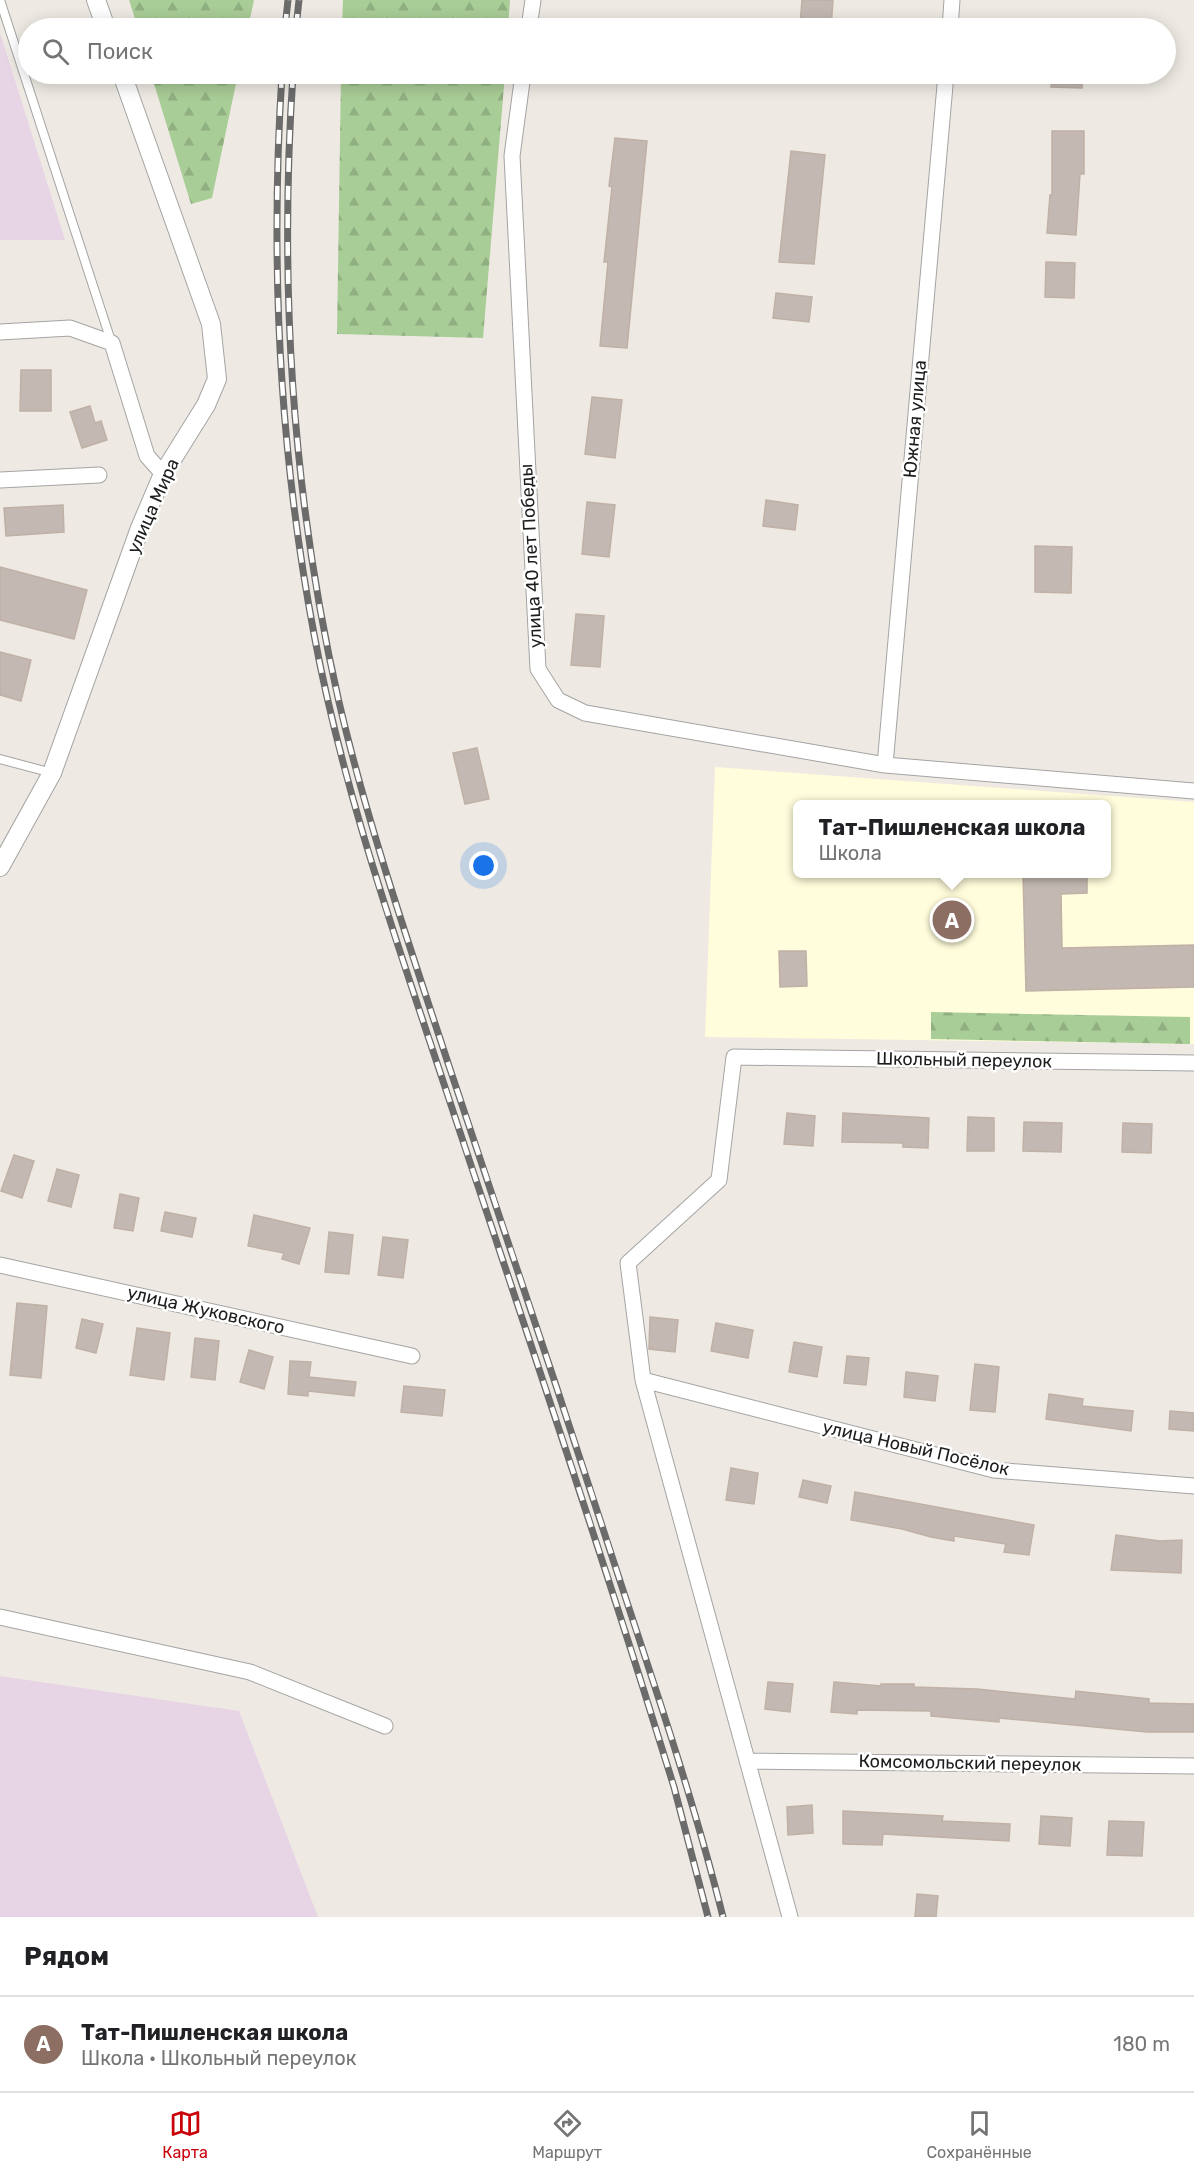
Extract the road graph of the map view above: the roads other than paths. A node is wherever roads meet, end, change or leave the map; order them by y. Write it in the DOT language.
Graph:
graph roads {
  1 [pos="0,0"];
  2 [pos="96,0"];
  3 [pos="533,0"];
  4 [pos="952,0"];
  5 [pos="102,18"];
  6 [pos="530,18"];
  7 [pos="951,18"];
  8 [pos="18,55"];
  9 [pos="27,84"];
  10 [pos="126,84"];
  11 [pos="522,84"];
  12 [pos="945,84"];
  13 [pos="0,332"];
  14 [pos="112,343"];
  15 [pos="163,474"];
  16 [pos="99,475"];
  17 [pos="0,480"];
  18 [pos="0,759"];
  19 [pos="885,765"];
  20 [pos="52,773"];
  21 [pos="1194,791"];
  22 [pos="0,867"];
  23 [pos="1194,1063"];
  24 [pos="0,1265"];
  25 [pos="412,1356"];
  26 [pos="643,1380"];
  27 [pos="1194,1486"];
  28 [pos="0,1617"];
  29 [pos="385,1726"];
  30 [pos="747,1761"];
  31 [pos="1194,1766"];
  32 [pos="790,1917"];
  1 -- 8 [label="lane"];
  2 -- 5 [label="street"];
  3 -- 6 [label="street"];
  4 -- 7 [label="street"];
  9 -- 14 [label="lane"];
  10 -- 15 [label="street, улица Мира"];
  11 -- 19 [label="street, улица 40 лет Победы"];
  12 -- 19 [label="street, Южная улица"];
  13 -- 14 [label="street"];
  14 -- 15 [label="street"];
  15 -- 20 [label="street, улица Мира"];
  16 -- 17 [label="street"];
  18 -- 20 [label="lane"];
  19 -- 21 [label="street, улица 40 лет Победы"];
  20 -- 22 [label="street, улица Мира"];
  23 -- 26 [label="street, Школьный переулок"];
  24 -- 25 [label="street, улица Жуковского"];
  26 -- 27 [label="street, улица Новый Посёлок"];
  26 -- 30 [label="street"];
  28 -- 29 [label="street"];
  30 -- 31 [label="street, Комсомольский переулок"];
  30 -- 32 [label="street"];
}
